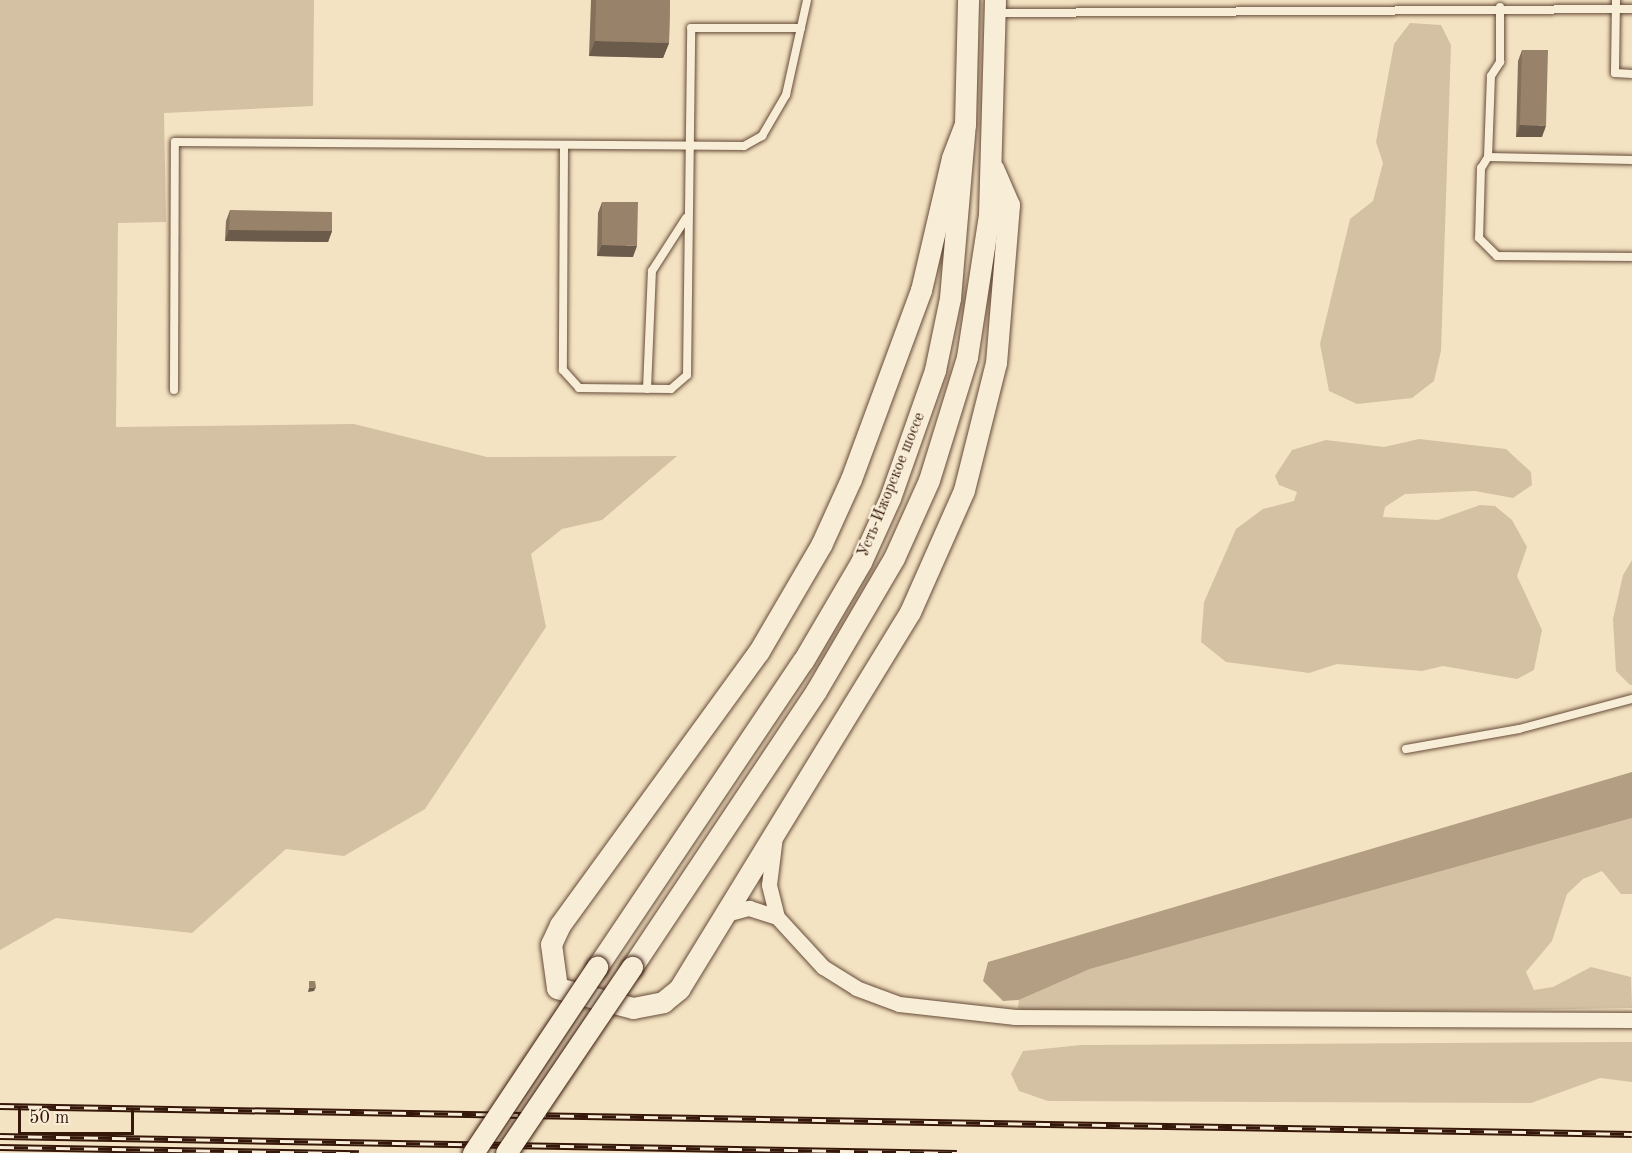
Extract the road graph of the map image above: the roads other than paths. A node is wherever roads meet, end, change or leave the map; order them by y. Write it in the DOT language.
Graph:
graph roads {
  1 [pos="807,0"];
  2 [pos="968,0"];
  3 [pos="1519,4"];
  4 [pos="1616,4"];
  5 [pos="995,7"];
  6 [pos="1500,7"];
  7 [pos="1632,9"];
  8 [pos="801,28"];
  9 [pos="1632,74"];
  10 [pos="965,124"];
  11 [pos="686,146"];
  12 [pos="564,147"];
  13 [pos="1488,157"];
  14 [pos="1632,160"];
  15 [pos="993,168"];
  16 [pos="687,216"];
  17 [pos="1632,257"];
  18 [pos="647,389"];
  19 [pos="174,390"];
  20 [pos="1632,699"];
  21 [pos="1406,749"];
  22 [pos="775,836"];
  23 [pos="726,914"];
  24 [pos="777,917"];
  25 [pos="1632,1020"];
  26 [pos="473,1153"];
  27 [pos="506,1153"];
  1 -- 8 [label="lane"];
  2 -- 10 [label="street, Усть-Ижорское шоссе"];
  3 -- 4 [label="lane"];
  3 -- 6 [label="lane"];
  4 -- 7 [label="lane"];
  4 -- 9 [label="lane"];
  5 -- 6 [label="lane"];
  5 -- 15 [label="street, Усть-Ижорское шоссе"];
  6 -- 13 [label="lane"];
  8 -- 11 [label="lane"];
  8 -- 11 [label="lane"];
  10 -- 23 [label="street"];
  10 -- 26 [label="street, Усть-Ижорское шоссе, bridge"];
  11 -- 12 [label="lane"];
  11 -- 16 [label="lane"];
  12 -- 18 [label="lane"];
  12 -- 19 [label="lane"];
  13 -- 14 [label="lane"];
  13 -- 17 [label="lane"];
  15 -- 22 [label="street"];
  15 -- 27 [label="street, Усть-Ижорское шоссе, bridge"];
  16 -- 18 [label="lane"];
  16 -- 18 [label="lane"];
  20 -- 21 [label="lane"];
  22 -- 23 [label="street"];
  22 -- 24 [label="street"];
  23 -- 24 [label="street"];
  24 -- 25 [label="street"];
}
